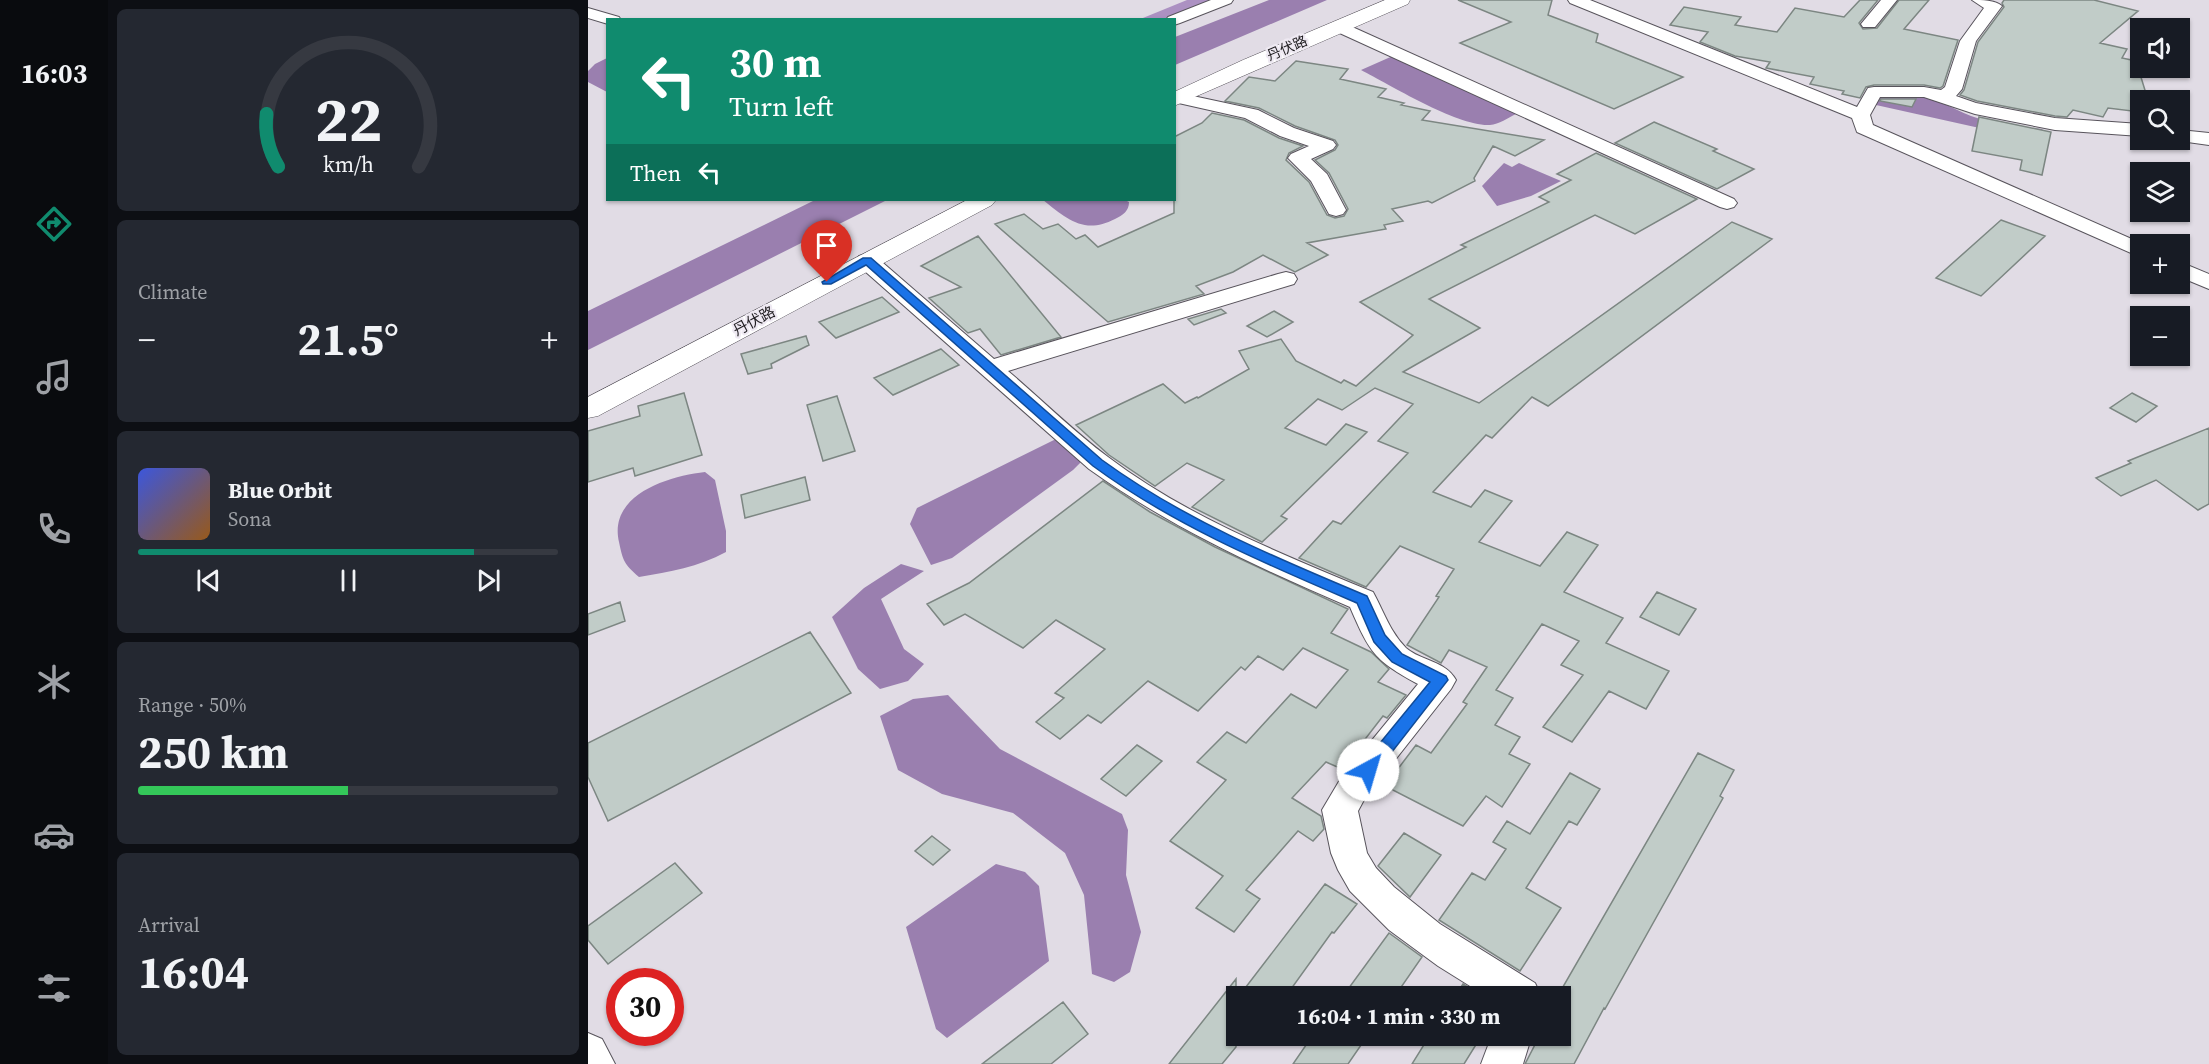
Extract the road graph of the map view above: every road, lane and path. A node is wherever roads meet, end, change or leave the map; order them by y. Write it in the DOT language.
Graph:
graph roads {
  1 [pos="1224,0"];
  2 [pos="1401,0"];
  3 [pos="1576,0"];
  4 [pos="1889,0"];
  5 [pos="1980,0"];
  6 [pos="588,13"];
  7 [pos="606,18"];
  8 [pos="1176,19"];
  9 [pos="1869,24"];
  10 [pos="1339,26"];
  11 [pos="1945,96"];
  12 [pos="1177,99"];
  13 [pos="1861,115"];
  14 [pos="2130,129"];
  15 [pos="2190,137"];
  16 [pos="2209,139"];
  17 [pos="982,201"];
  18 [pos="1727,203"];
  19 [pos="1335,210"];
  20 [pos="2130,247"];
  21 [pos="867,261"];
  22 [pos="2190,273"];
  23 [pos="1286,279"];
  24 [pos="2209,282"];
  25 [pos="991,368"];
  26 [pos="588,409"];
  27 [pos="1506,986"];
  28 [pos="1508,1046"];
  29 [pos="588,1053"];
  30 [pos="594,1064"];
  31 [pos="1502,1064"];
  1 -- 8 [label="street"];
  2 -- 10 [label="main road, 丹伏路"];
  3 -- 13 [label="street"];
  4 -- 9 [label="street"];
  5 -- 11 [label="street"];
  6 -- 7 [label="street"];
  10 -- 12 [label="main road, 丹伏路"];
  10 -- 18 [label="street"];
  11 -- 13 [label="street"];
  11 -- 14 [label="street"];
  12 -- 19 [label="street"];
  13 -- 20 [label="street"];
  15 -- 16 [label="street"];
  17 -- 21 [label="main road, 丹伏路"];
  21 -- 25 [label="street"];
  21 -- 26 [label="main road, 丹伏路"];
  22 -- 24 [label="street"];
  23 -- 25 [label="street"];
  25 -- 27 [label="street"];
  28 -- 31 [label="street"];
  29 -- 30 [label="street"];
}
